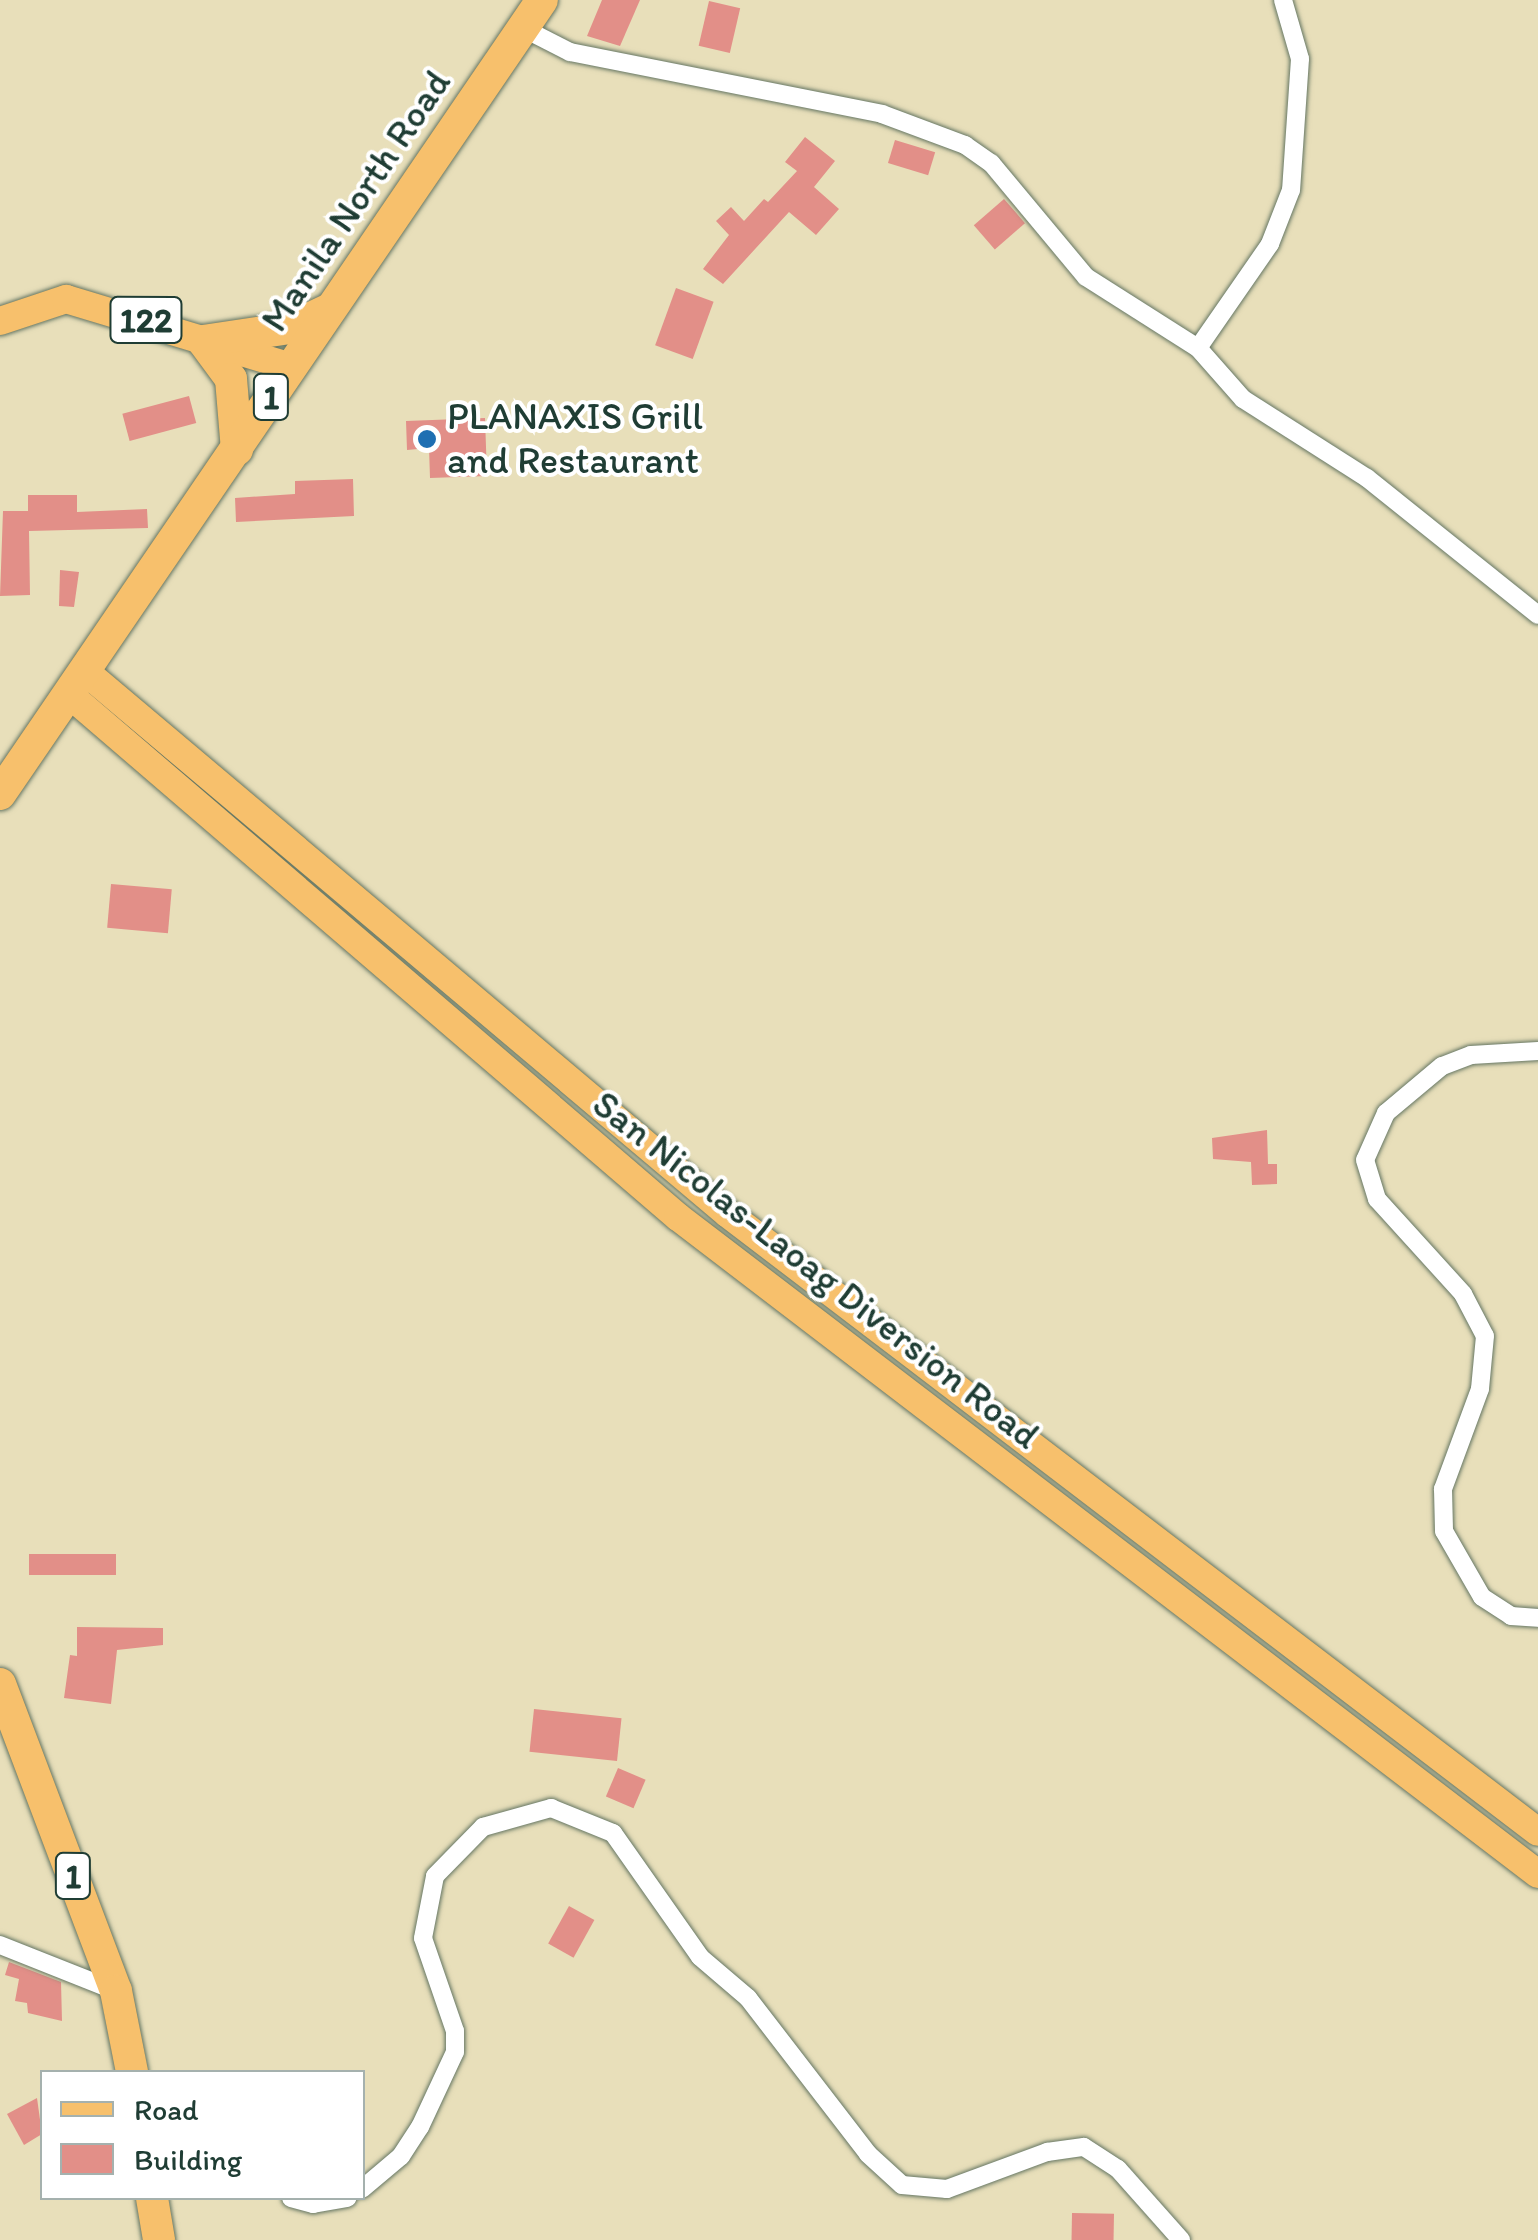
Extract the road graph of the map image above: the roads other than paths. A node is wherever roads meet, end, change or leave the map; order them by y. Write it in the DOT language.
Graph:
graph roads {
  1 [pos="542,0"];
  2 [pos="1283,0"];
  3 [pos="522,28"];
  4 [pos="332,308"];
  5 [pos="0,321"];
  6 [pos="203,340"];
  7 [pos="1198,348"];
  8 [pos="291,367"];
  9 [pos="237,450"];
  10 [pos="1538,615"];
  11 [pos="80,684"];
  12 [pos="0,794"];
  13 [pos="1538,1051"];
  14 [pos="1538,1618"];
  15 [pos="0,1684"];
  16 [pos="1538,1832"];
  17 [pos="1538,1874"];
  18 [pos="0,1945"];
  19 [pos="116,1991"];
  20 [pos="132,2070"];
  21 [pos="365,2186"];
  22 [pos="152,2200"];
  23 [pos="299,2200"];
  24 [pos="336,2200"];
  25 [pos="159,2240"];
  26 [pos="1181,2240"];
  1 -- 3 [label="highway, Manila North Road / 1"];
  2 -- 7 [label="street"];
  3 -- 4 [label="highway, Manila North Road / 1"];
  3 -- 7 [label="street"];
  4 -- 6 [label="highway"];
  4 -- 8 [label="highway, Manila North Road / 1"];
  5 -- 6 [label="main road, 122"];
  6 -- 8 [label="main road, 122"];
  6 -- 9 [label="highway"];
  7 -- 10 [label="street"];
  8 -- 9 [label="highway, Manila North Road / 1"];
  9 -- 11 [label="highway, Manila North Road / 1"];
  11 -- 12 [label="highway, Manila North Road / 1"];
  11 -- 16 [label="main road, San Nicolas-Laoag Diversion Road"];
  11 -- 17 [label="main road, San Nicolas-Laoag Diversion Road"];
  13 -- 14 [label="street"];
  15 -- 19 [label="highway, 1"];
  18 -- 19 [label="street"];
  19 -- 20 [label="highway, 1"];
  21 -- 26 [label="street"];
  22 -- 25 [label="highway"];
  23 -- 24 [label="street"];
}
